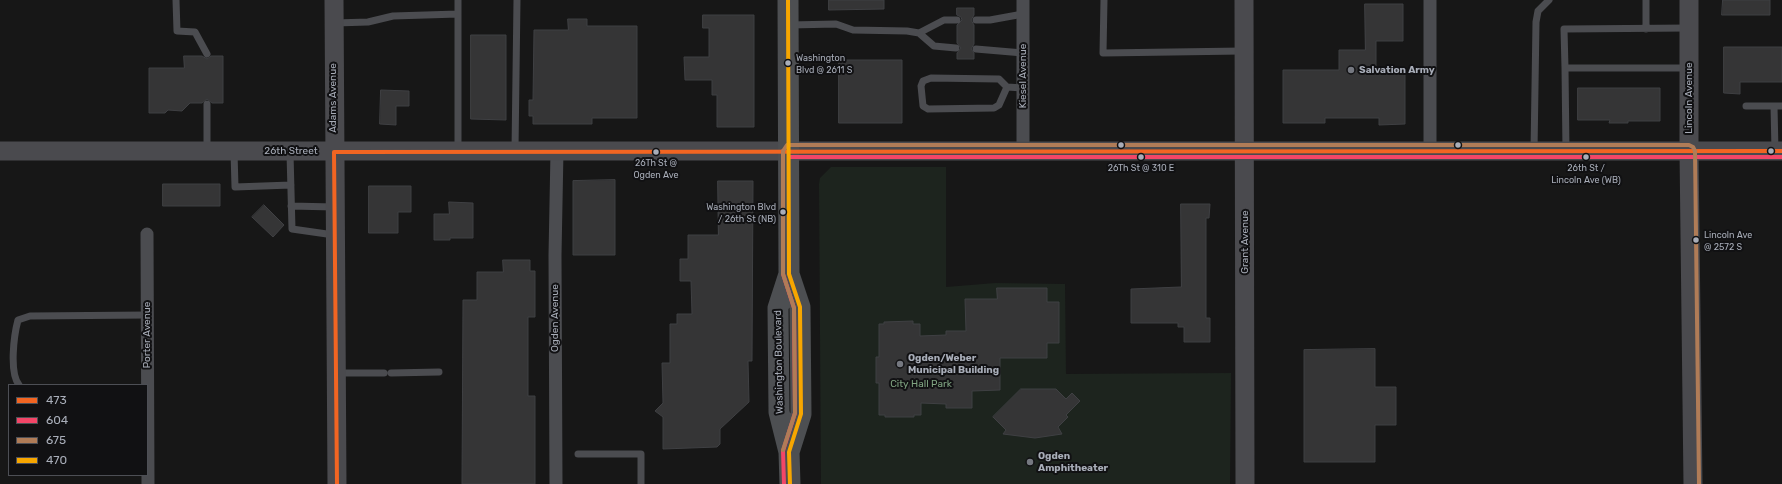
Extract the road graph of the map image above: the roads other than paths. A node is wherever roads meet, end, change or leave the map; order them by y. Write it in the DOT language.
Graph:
graph roads {
  1 [pos="176,0"];
  2 [pos="334,0"];
  3 [pos="458,0"];
  4 [pos="517,0"];
  5 [pos="788,0"];
  6 [pos="1023,0"];
  7 [pos="1104,0"];
  8 [pos="1244,0"];
  9 [pos="1430,0"];
  10 [pos="1549,0"];
  11 [pos="1646,0"];
  12 [pos="1689,0"];
  13 [pos="458,14"];
  14 [pos="1023,14"];
  15 [pos="957,20"];
  16 [pos="976,20"];
  17 [pos="334,23"];
  18 [pos="788,25"];
  19 [pos="1646,28"];
  20 [pos="1689,28"];
  21 [pos="919,33"];
  22 [pos="956,48"];
  23 [pos="976,49"];
  24 [pos="1245,51"];
  25 [pos="1023,53"];
  26 [pos="207,54"];
  27 [pos="1565,68"];
  28 [pos="1689,68"];
  29 [pos="1007,87"];
  30 [pos="1023,88"];
  31 [pos="207,104"];
  32 [pos="1746,106"];
  33 [pos="1774,106"];
  34 [pos="1782,106"];
  35 [pos="290,150"];
  36 [pos="557,151"];
  37 [pos="789,151"];
  38 [pos="1023,151"];
  39 [pos="1534,151"];
  40 [pos="0,152"];
  41 [pos="208,152"];
  42 [pos="234,152"];
  43 [pos="334,152"];
  44 [pos="458,152"];
  45 [pos="515,152"];
  46 [pos="1245,152"];
  47 [pos="1430,152"];
  48 [pos="1566,152"];
  49 [pos="1689,152"];
  50 [pos="1779,152"];
  51 [pos="291,185"];
  52 [pos="291,206"];
  53 [pos="334,208"];
  54 [pos="147,234"];
  55 [pos="334,235"];
  56 [pos="148,315"];
  57 [pos="439,372"];
  58 [pos="336,373"];
  59 [pos="384,373"];
  60 [pos="391,373"];
  61 [pos="18,384"];
  62 [pos="578,454"];
  63 [pos="148,484"];
  64 [pos="337,484"];
  65 [pos="556,484"];
  66 [pos="641,484"];
  67 [pos="790,484"];
  68 [pos="1245,484"];
  69 [pos="1693,484"];
  1 -- 26 [label="lane"];
  2 -- 17 [label="street, Adams Avenue"];
  3 -- 13 [label="lane"];
  4 -- 45 [label="lane"];
  5 -- 18 [label="main road, Washington Boulevard"];
  6 -- 14 [label="street, Kiesel Avenue"];
  7 -- 24 [label="lane"];
  8 -- 24 [label="street, Grant Avenue"];
  9 -- 47 [label="street"];
  10 -- 39 [label="lane"];
  11 -- 19 [label="lane"];
  12 -- 20 [label="street, Lincoln Avenue"];
  13 -- 17 [label="lane"];
  13 -- 44 [label="lane"];
  14 -- 16 [label="lane"];
  14 -- 25 [label="street, Kiesel Avenue"];
  15 -- 21 [label="lane"];
  17 -- 43 [label="street, Adams Avenue"];
  18 -- 21 [label="lane"];
  18 -- 37 [label="main road, Washington Boulevard"];
  19 -- 20 [label="lane"];
  19 -- 27 [label="lane"];
  20 -- 28 [label="street, Lincoln Avenue"];
  21 -- 22 [label="lane"];
  23 -- 25 [label="lane"];
  24 -- 46 [label="street, Grant Avenue"];
  25 -- 30 [label="street, Kiesel Avenue"];
  27 -- 28 [label="lane"];
  27 -- 48 [label="lane"];
  28 -- 49 [label="street, Lincoln Avenue"];
  29 -- 29 [label="lane"];
  29 -- 30 [label="lane"];
  30 -- 38 [label="street, Kiesel Avenue"];
  31 -- 41 [label="lane"];
  32 -- 33 [label="lane"];
  33 -- 34 [label="lane"];
  33 -- 50 [label="lane"];
  35 -- 42 [label="street, 26th Street"];
  35 -- 43 [label="street, 26th Street"];
  35 -- 51 [label="lane"];
  36 -- 37 [label="street, 26th Street"];
  36 -- 45 [label="street, 26th Street"];
  36 -- 65 [label="street, Ogden Avenue"];
  37 -- 38 [label="street, 26th Street"];
  37 -- 67 [label="main road, Washington Boulevard"];
  38 -- 46 [label="street, 26th Street"];
  39 -- 47 [label="street, 26th Street"];
  39 -- 48 [label="street, 26th Street"];
  40 -- 41 [label="street, 26th Street"];
  41 -- 42 [label="street, 26th Street"];
  42 -- 51 [label="lane"];
  43 -- 44 [label="street, 26th Street"];
  43 -- 53 [label="street, Adams Avenue"];
  44 -- 45 [label="street, 26th Street"];
  46 -- 47 [label="street, 26th Street"];
  46 -- 68 [label="street, Grant Avenue"];
  48 -- 49 [label="street, 26th Street"];
  49 -- 50 [label="street, 26th Street"];
  49 -- 69 [label="street, Lincoln Avenue"];
  51 -- 52 [label="lane"];
  52 -- 53 [label="lane"];
  52 -- 55 [label="lane"];
  53 -- 55 [label="street, Adams Avenue"];
  54 -- 56 [label="street, Porter Avenue"];
  55 -- 58 [label="street, Adams Avenue"];
  56 -- 61 [label="lane"];
  56 -- 63 [label="street, Porter Avenue"];
  57 -- 60 [label="lane"];
  58 -- 59 [label="lane"];
  58 -- 64 [label="street, Adams Avenue"];
  62 -- 66 [label="lane"];
}
